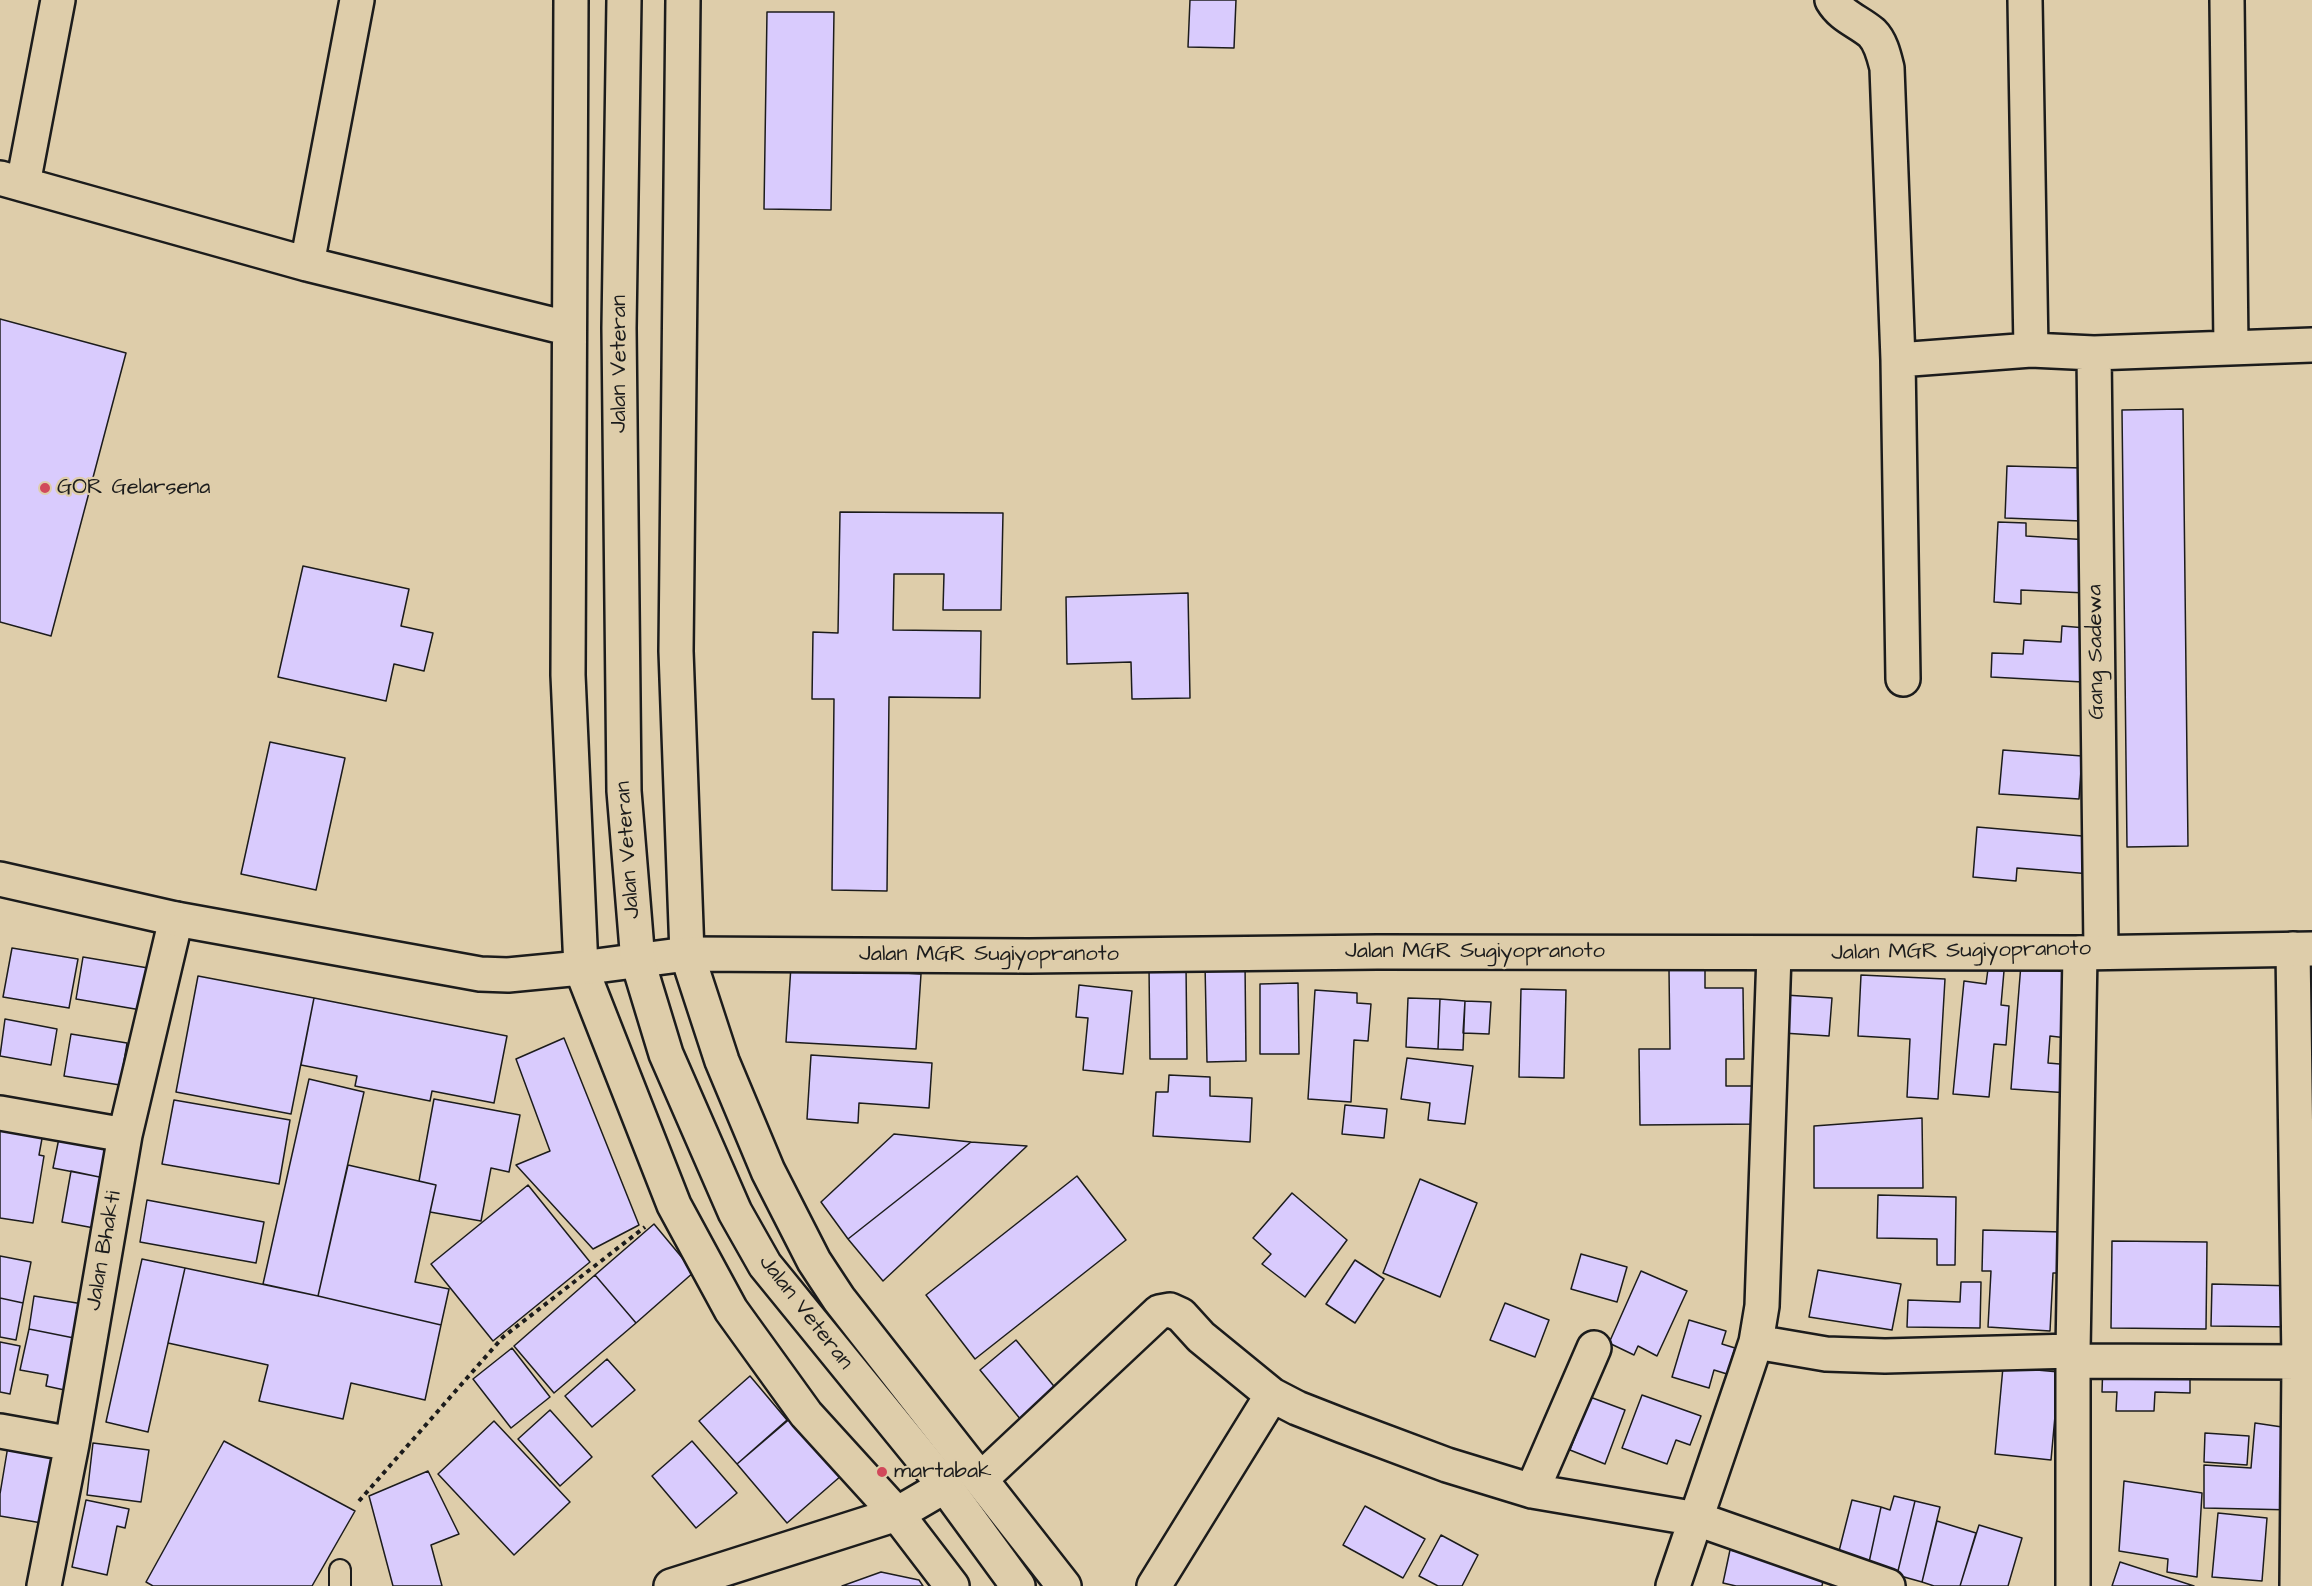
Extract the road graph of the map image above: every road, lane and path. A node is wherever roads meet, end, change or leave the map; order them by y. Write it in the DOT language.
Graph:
graph roads {
  1 [pos="58,0"];
  2 [pos="357,0"];
  3 [pos="571,0"];
  4 [pos="624,0"];
  5 [pos="683,0"];
  6 [pos="1832,0"];
  7 [pos="2025,0"];
  8 [pos="2227,0"];
  9 [pos="11,181"];
  10 [pos="307,264"];
  11 [pos="567,328"];
  12 [pos="2312,345"];
  13 [pos="2231,347"];
  14 [pos="2031,350"];
  15 [pos="2094,352"];
  16 [pos="1898,360"];
  17 [pos="1903,679"];
  18 [pos="0,879"];
  19 [pos="176,919"];
  20 [pos="2302,949"];
  21 [pos="2091,952"];
  22 [pos="687,954"];
  23 [pos="1774,954"];
  24 [pos="638,963"];
  25 [pos="580,968"];
  26 [pos="0,1113"];
  27 [pos="125,1135"];
  28 [pos="674,1205"];
  29 [pos="1756,1342"];
  30 [pos="1594,1348"];
  31 [pos="2073,1356"];
  32 [pos="2299,1362"];
  33 [pos="1272,1395"];
  34 [pos="0,1431"];
  35 [pos="72,1444"];
  36 [pos="981,1479"];
  37 [pos="945,1486"];
  38 [pos="1532,1491"];
  39 [pos="359,1501"];
  40 [pos="897,1514"];
  41 [pos="1697,1519"];
  42 [pos="44,1586"];
  43 [pos="670,1586"];
  44 [pos="952,1586"];
  45 [pos="1018,1586"];
  46 [pos="1064,1586"];
  47 [pos="1154,1586"];
  48 [pos="1673,1586"];
  49 [pos="1888,1586"];
  50 [pos="2073,1586"];
  51 [pos="2297,1586"];
  1 -- 9 [label="street"];
  2 -- 10 [label="street"];
  3 -- 11 [label="street"];
  4 -- 24 [label="street, Jalan Veteran"];
  5 -- 22 [label="street"];
  6 -- 16 [label="street"];
  7 -- 14 [label="street"];
  8 -- 13 [label="street"];
  9 -- 10 [label="street"];
  10 -- 11 [label="street"];
  11 -- 25 [label="street"];
  12 -- 13 [label="street"];
  13 -- 15 [label="street"];
  14 -- 15 [label="street"];
  14 -- 16 [label="street"];
  15 -- 21 [label="street, Gang Sadewa"];
  16 -- 17 [label="street"];
  18 -- 19 [label="street, Jalan MGR Sugiyopranoto"];
  19 -- 25 [label="street, Jalan MGR Sugiyopranoto"];
  19 -- 27 [label="street, Jalan Bhakti"];
  20 -- 21 [label="street, Jalan MGR Sugiyopranoto"];
  20 -- 32 [label="street"];
  21 -- 23 [label="street, Jalan MGR Sugiyopranoto"];
  21 -- 31 [label="street, Gang Sadewa"];
  22 -- 23 [label="street, Jalan MGR Sugiyopranoto"];
  22 -- 24 [label="street, Jalan MGR Sugiyopranoto"];
  22 -- 36 [label="street"];
  23 -- 29 [label="street"];
  24 -- 25 [label="street, Jalan MGR Sugiyopranoto"];
  24 -- 37 [label="street, Jalan Veteran"];
  25 -- 28 [label="street"];
  26 -- 27 [label="street"];
  27 -- 35 [label="street, Jalan Bhakti"];
  28 -- 39 [label="path"];
  28 -- 40 [label="street"];
  29 -- 31 [label="street"];
  29 -- 41 [label="street"];
  30 -- 38 [label="street"];
  31 -- 32 [label="street"];
  31 -- 50 [label="street, Gang Sadewa"];
  32 -- 51 [label="street"];
  33 -- 36 [label="street"];
  33 -- 38 [label="street"];
  33 -- 47 [label="street"];
  34 -- 35 [label="street"];
  35 -- 42 [label="street, Jalan Bhakti"];
  36 -- 46 [label="street"];
  37 -- 40 [label="street"];
  37 -- 45 [label="street, Jalan Veteran"];
  38 -- 41 [label="street"];
  40 -- 43 [label="street"];
  40 -- 44 [label="street"];
  41 -- 48 [label="street"];
  41 -- 49 [label="street"];
}
